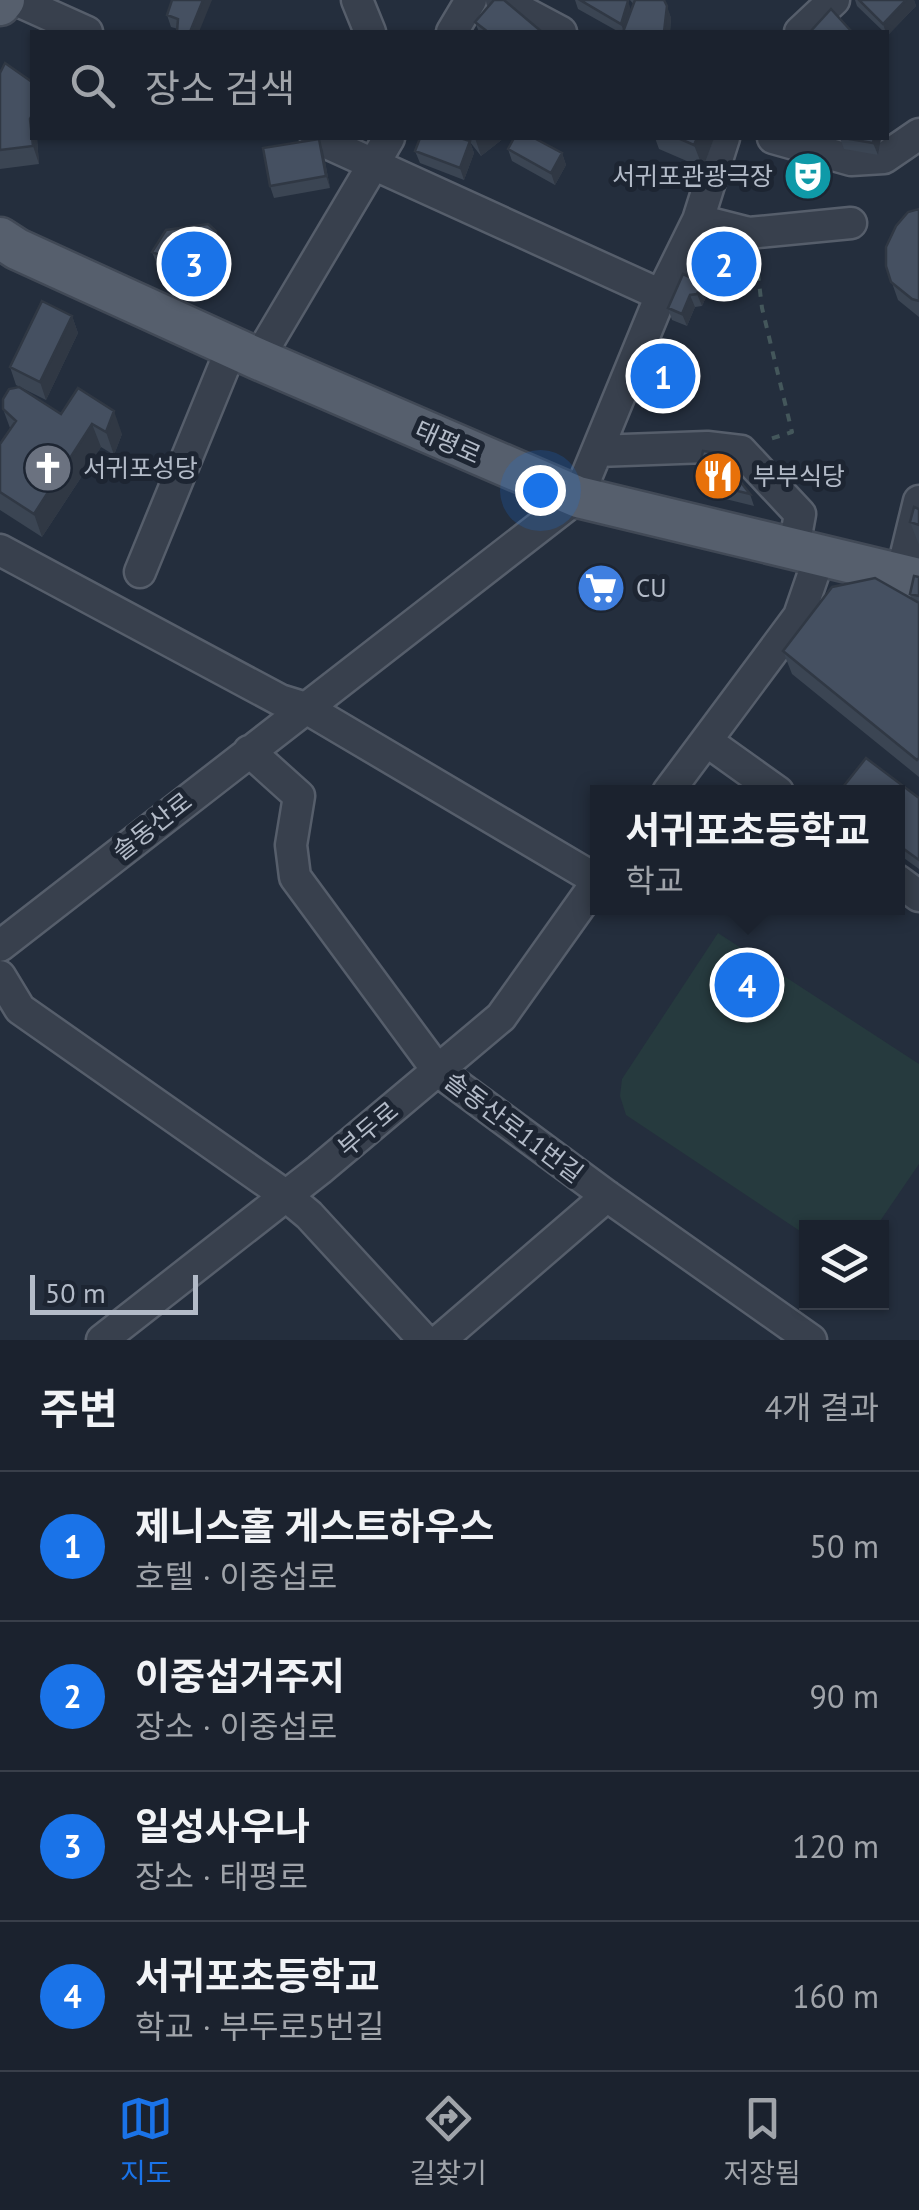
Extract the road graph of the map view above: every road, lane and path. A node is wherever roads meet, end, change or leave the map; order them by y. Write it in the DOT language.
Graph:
graph roads {
  1 [pos="16,0"];
  2 [pos="357,0"];
  3 [pos="471,0"];
  4 [pos="502,0"];
  5 [pos="834,0"];
  6 [pos="83,30"];
  7 [pos="369,30"];
  8 [pos="453,30"];
  9 [pos="557,30"];
  10 [pos="802,30"];
  11 [pos="918,138"];
  12 [pos="332,140"];
  13 [pos="723,140"];
  14 [pos="781,140"];
  15 [pos="380,146"];
  16 [pos="698,220"];
  17 [pos="851,223"];
  18 [pos="749,234"];
  19 [pos="0,238"];
  20 [pos="661,295"];
  21 [pos="245,353"];
  22 [pos="741,450"];
  23 [pos="597,451"];
  24 [pos="578,498"];
  25 [pos="919,501"];
  26 [pos="0,550"];
  27 [pos="807,551"];
  28 [pos="140,572"];
  29 [pos="910,577"];
  30 [pos="306,708"];
  31 [pos="708,742"];
  32 [pos="249,752"];
  33 [pos="674,785"];
  34 [pos="768,785"];
  35 [pos="590,877"];
  36 [pos="590,891"];
  37 [pos="0,946"];
  38 [pos="0,976"];
  39 [pos="438,1071"];
  40 [pos="285,1195"];
  41 [pos="607,1196"];
  42 [pos="804,1337"];
  43 [pos="102,1340"];
  44 [pos="424,1340"];
  45 [pos="440,1340"];
  1 -- 6 [label="street"];
  2 -- 7 [label="street"];
  3 -- 8 [label="street"];
  4 -- 9 [label="street"];
  5 -- 10 [label="street"];
  11 -- 14 [label="street"];
  12 -- 15 [label="street"];
  13 -- 16 [label="street"];
  15 -- 20 [label="street"];
  15 -- 21 [label="street"];
  16 -- 18 [label="street"];
  16 -- 20 [label="street"];
  17 -- 18 [label="street"];
  18 -- 22 [label="path"];
  19 -- 21 [label="main road, 태평로"];
  20 -- 23 [label="street"];
  21 -- 24 [label="main road, 태평로"];
  21 -- 28 [label="street"];
  22 -- 23 [label="street"];
  22 -- 27 [label="street"];
  23 -- 24 [label="street"];
  24 -- 27 [label="main road, 태평로"];
  24 -- 30 [label="street, 솔동산로"];
  25 -- 29 [label="street"];
  26 -- 30 [label="street"];
  27 -- 29 [label="main road, 태평로"];
  27 -- 31 [label="street"];
  30 -- 32 [label="street, 솔동산로"];
  30 -- 35 [label="street"];
  31 -- 33 [label="street"];
  31 -- 34 [label="street"];
  32 -- 37 [label="street, 솔동산로"];
  32 -- 39 [label="street, 솔동산로11번길"];
  36 -- 39 [label="street, 부두로"];
  38 -- 40 [label="street"];
  39 -- 40 [label="street, 부두로"];
  39 -- 41 [label="street, 솔동산로11번길"];
  40 -- 43 [label="street, 부두로"];
  40 -- 44 [label="street"];
  41 -- 42 [label="street, 솔동산로11번길"];
  41 -- 45 [label="street"];
}
